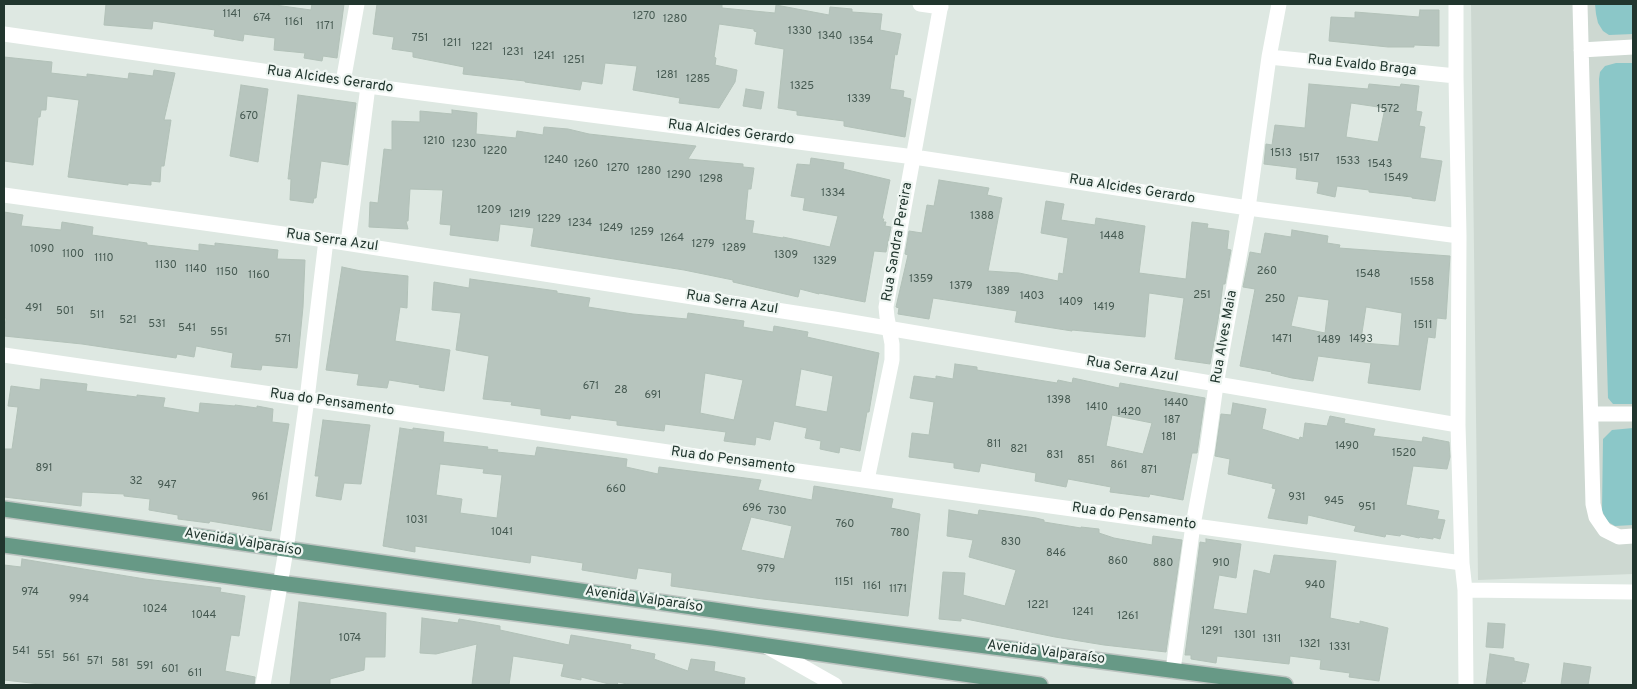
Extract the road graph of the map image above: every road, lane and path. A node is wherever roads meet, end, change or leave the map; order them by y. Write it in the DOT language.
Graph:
graph roads {
  1 [pos="357,4"];
  2 [pos="920,4"];
  3 [pos="1279,4"];
  4 [pos="1456,4"];
  5 [pos="1580,4"];
  6 [pos="941,5"];
  7 [pos="4,34"];
  8 [pos="1633,48"];
  9 [pos="1581,50"];
  10 [pos="1269,57"];
  11 [pos="1456,76"];
  12 [pos="343,82"];
  13 [pos="368,86"];
  14 [pos="914,157"];
  15 [pos="4,195"];
  16 [pos="1248,208"];
  17 [pos="1459,236"];
  18 [pos="326,240"];
  19 [pos="348,243"];
  20 [pos="889,328"];
  21 [pos="4,355"];
  22 [pos="1216,384"];
  23 [pos="307,399"];
  24 [pos="1591,414"];
  25 [pos="1633,414"];
  26 [pos="1458,426"];
  27 [pos="867,480"];
  28 [pos="4,509"];
  29 [pos="1192,525"];
  30 [pos="1633,536"];
  31 [pos="4,545"];
  32 [pos="286,550"];
  33 [pos="1462,562"];
  34 [pos="279,583"];
  35 [pos="1465,590"];
  36 [pos="1633,592"];
  37 [pos="765,646"];
  38 [pos="1173,670"];
  39 [pos="1233,682"];
  40 [pos="263,685"];
  41 [pos="834,685"];
  42 [pos="1040,685"];
  43 [pos="1285,685"];
  44 [pos="1466,685"];
  1 -- 12 [label="street"];
  2 -- 6 [label="street"];
  3 -- 10 [label="street, Rua Alves Maia"];
  4 -- 11 [label="street"];
  5 -- 9 [label="street"];
  6 -- 14 [label="street, Rua Sandra Pereira"];
  7 -- 12 [label="street, Rua Alcides Gerardo"];
  8 -- 9 [label="street"];
  9 -- 24 [label="street"];
  10 -- 11 [label="street, Rua Evaldo Braga"];
  10 -- 16 [label="street, Rua Alves Maia"];
  11 -- 17 [label="street"];
  12 -- 13 [label="street, Rua Alcides Gerardo"];
  13 -- 14 [label="street, Rua Alcides Gerardo"];
  13 -- 19 [label="street"];
  14 -- 16 [label="street, Rua Alcides Gerardo"];
  14 -- 20 [label="street, Rua Sandra Pereira"];
  15 -- 18 [label="street, Rua Serra Azul"];
  16 -- 17 [label="street, Rua Alcides Gerardo"];
  16 -- 22 [label="street, Rua Alves Maia"];
  17 -- 26 [label="street"];
  18 -- 19 [label="street, Rua Serra Azul"];
  18 -- 23 [label="street"];
  19 -- 20 [label="street, Rua Serra Azul"];
  20 -- 22 [label="street, Rua Serra Azul"];
  20 -- 27 [label="street, Rua Sandra Pereira"];
  21 -- 23 [label="street, Rua do Pensamento"];
  22 -- 26 [label="street, Rua Serra Azul"];
  22 -- 29 [label="street, Rua Alves Maia"];
  23 -- 27 [label="street, Rua do Pensamento"];
  23 -- 32 [label="street"];
  24 -- 25 [label="street"];
  24 -- 30 [label="street"];
  26 -- 33 [label="street"];
  27 -- 29 [label="street, Rua do Pensamento"];
  28 -- 32 [label="main road, Avenida Valparaíso"];
  29 -- 33 [label="street, Rua do Pensamento"];
  29 -- 38 [label="street, Rua Alves Maia"];
  31 -- 34 [label="main road, Avenida Valparaíso"];
  32 -- 34 [label="street"];
  32 -- 38 [label="main road, Avenida Valparaíso"];
  33 -- 35 [label="street"];
  34 -- 37 [label="main road, Avenida Valparaíso"];
  34 -- 40 [label="street"];
  35 -- 36 [label="street"];
  35 -- 44 [label="street"];
  37 -- 41 [label="street"];
  37 -- 42 [label="main road, Avenida Valparaíso"];
  38 -- 39 [label="main road, Avenida Valparaíso"];
  39 -- 43 [label="main road, Avenida Valparaíso"];
}
